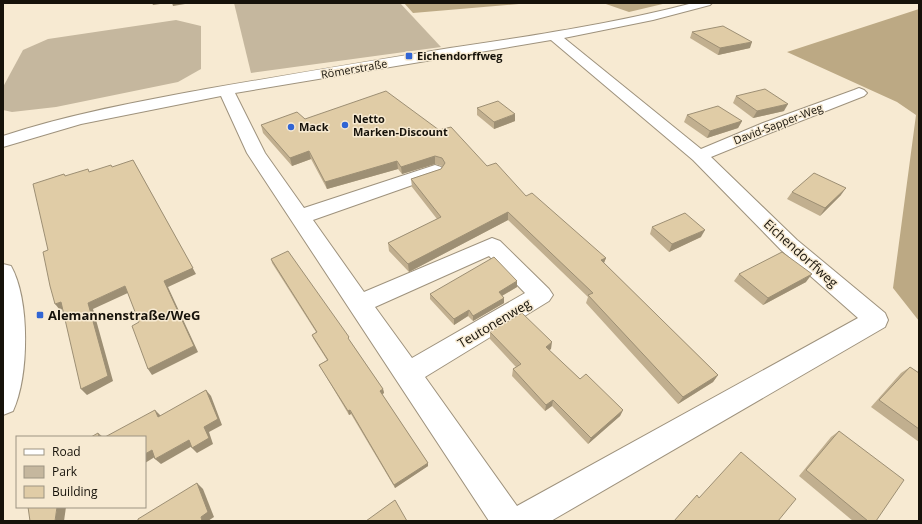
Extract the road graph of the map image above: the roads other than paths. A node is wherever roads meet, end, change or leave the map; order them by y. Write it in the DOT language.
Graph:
graph roads {
  1 [pos="706,3"];
  2 [pos="554,36"];
  3 [pos="226,90"];
  4 [pos="859,93"];
  5 [pos="3,142"];
  6 [pos="699,156"];
  7 [pos="435,171"];
  8 [pos="300,217"];
  9 [pos="3,272"];
  10 [pos="359,304"];
  11 [pos="408,374"];
  12 [pos="3,402"];
  13 [pos="508,521"];
  14 [pos="522,521"];
  1 -- 2 [label="street, Römerstraße"];
  2 -- 3 [label="street, Römerstraße"];
  2 -- 6 [label="street, Eichendorffweg"];
  3 -- 5 [label="street, Römerstraße"];
  3 -- 8 [label="street"];
  4 -- 6 [label="street, David-Sapper-Weg"];
  6 -- 14 [label="street, Eichendorffweg"];
  7 -- 8 [label="street"];
  8 -- 10 [label="street"];
  9 -- 12 [label="street"];
  10 -- 11 [label="street"];
  10 -- 11 [label="street, Teutonenweg"];
  11 -- 13 [label="street"];
}
